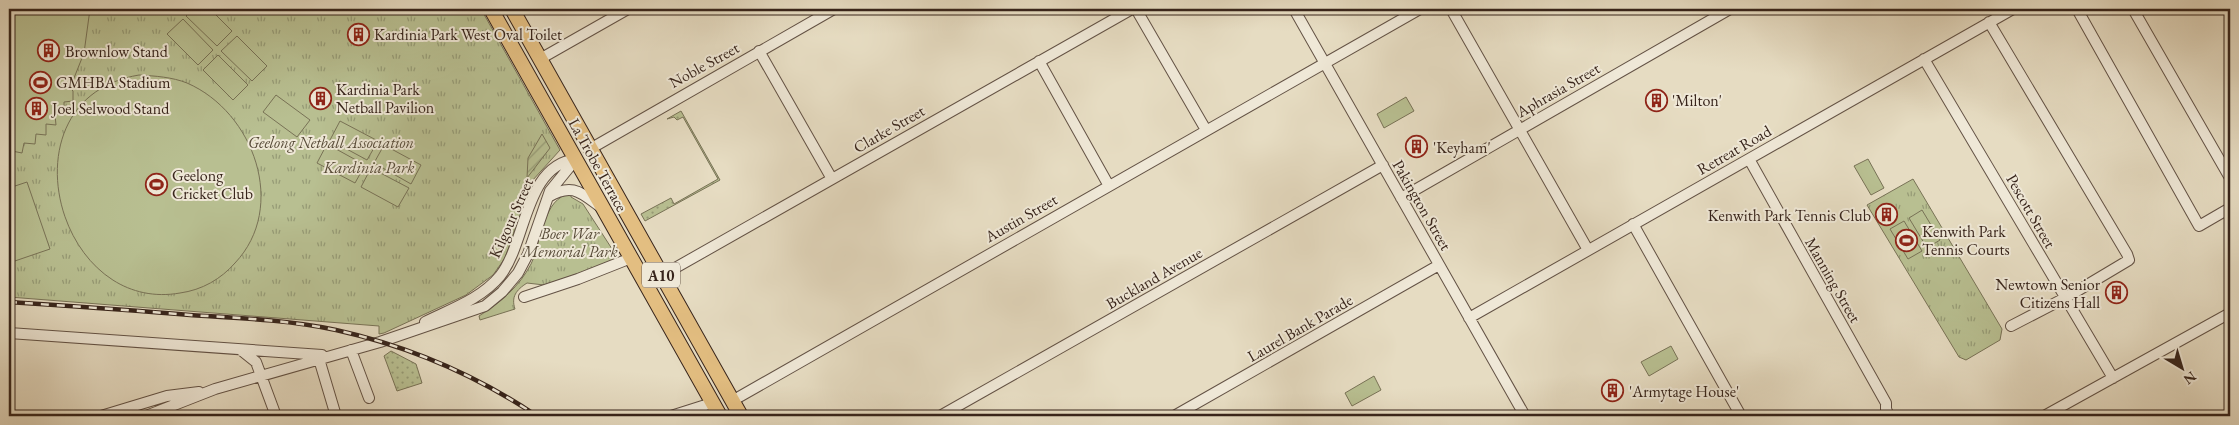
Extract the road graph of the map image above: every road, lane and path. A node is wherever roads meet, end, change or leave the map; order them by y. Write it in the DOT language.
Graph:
graph roads {
  1 [pos="491,9"];
  2 [pos="512,9"];
  3 [pos="628,9"];
  4 [pos="834,9"];
  5 [pos="1134,9"];
  6 [pos="1294,9"];
  7 [pos="1420,9"];
  8 [pos="1450,9"];
  9 [pos="1730,9"];
  10 [pos="2013,9"];
  11 [pos="2077,9"];
  12 [pos="2134,9"];
  13 [pos="1989,22"];
  14 [pos="759,51"];
  15 [pos="540,59"];
  16 [pos="1924,59"];
  17 [pos="1039,62"];
  18 [pos="1324,62"];
  19 [pos="1206,130"];
  20 [pos="1519,130"];
  21 [pos="590,148"];
  22 [pos="576,159"];
  23 [pos="1749,159"];
  24 [pos="1382,165"];
  25 [pos="2230,178"];
  26 [pos="832,179"];
  27 [pos="1108,186"];
  28 [pos="548,197"];
  29 [pos="1401,198"];
  30 [pos="2230,208"];
  31 [pos="602,209"];
  32 [pos="1633,224"];
  33 [pos="1588,250"];
  34 [pos="631,258"];
  35 [pos="1440,266"];
  36 [pos="661,276"];
  37 [pos="524,297"];
  38 [pos="2067,297"];
  39 [pos="2230,313"];
  40 [pos="1469,318"];
  41 [pos="2011,326"];
  42 [pos="9,334"];
  43 [pos="402,334"];
  44 [pos="240,350"];
  45 [pos="351,350"];
  46 [pos="331,355"];
  47 [pos="319,358"];
  48 [pos="262,374"];
  49 [pos="2113,378"];
  50 [pos="215,389"];
  51 [pos="366,397"];
  52 [pos="732,401"];
  53 [pos="712,403"];
  54 [pos="104,416"];
  55 [pos="146,416"];
  56 [pos="276,416"];
  57 [pos="336,416"];
  58 [pos="671,416"];
  59 [pos="720,416"];
  60 [pos="741,416"];
  61 [pos="940,416"];
  62 [pos="1174,416"];
  63 [pos="1523,416"];
  64 [pos="1741,416"];
  65 [pos="1889,416"];
  66 [pos="2044,416"];
  1 -- 22 [label="highway, La Trobe Terrace / A10"];
  2 -- 15 [label="highway, La Trobe Terrace / A10"];
  3 -- 15 [label="street"];
  4 -- 14 [label="street, Noble Street"];
  5 -- 17 [label="street, Clarke Street"];
  5 -- 19 [label="street"];
  6 -- 18 [label="street, Pakington Street"];
  7 -- 18 [label="street, Austin Street"];
  8 -- 20 [label="street"];
  9 -- 20 [label="street, Aphrasia Street"];
  10 -- 13 [label="street, Retreat Road"];
  11 -- 30 [label="street"];
  12 -- 25 [label="street"];
  13 -- 16 [label="street, Retreat Road"];
  13 -- 38 [label="street"];
  14 -- 21 [label="street, Noble Street"];
  14 -- 26 [label="street"];
  15 -- 21 [label="highway, La Trobe Terrace / A10"];
  16 -- 23 [label="street, Retreat Road"];
  16 -- 38 [label="street, Pescott Street"];
  17 -- 26 [label="street, Clarke Street"];
  17 -- 27 [label="street"];
  18 -- 19 [label="street, Austin Street"];
  18 -- 24 [label="street, Pakington Street"];
  19 -- 27 [label="street, Austin Street"];
  20 -- 29 [label="street, Aphrasia Street"];
  20 -- 33 [label="street"];
  21 -- 22 [label="highway"];
  21 -- 36 [label="highway, La Trobe Terrace / A10"];
  22 -- 28 [label="street, Kilgour Street"];
  22 -- 31 [label="highway, La Trobe Terrace / A10"];
  22 -- 43 [label="street, Kilgour Street"];
  23 -- 32 [label="street, Retreat Road"];
  23 -- 65 [label="street, Manning Street"];
  24 -- 29 [label="street, Pakington Street"];
  24 -- 61 [label="street, Buckland Avenue"];
  26 -- 36 [label="street, Clarke Street"];
  27 -- 52 [label="street, Austin Street"];
  28 -- 31 [label="street"];
  28 -- 43 [label="street, Kilgour Street"];
  29 -- 35 [label="street, Pakington Street"];
  31 -- 34 [label="highway, La Trobe Terrace / A10"];
  32 -- 33 [label="street, Retreat Road"];
  32 -- 64 [label="street"];
  33 -- 40 [label="street, Retreat Road"];
  34 -- 37 [label="street"];
  34 -- 53 [label="highway, La Trobe Terrace / A10"];
  35 -- 40 [label="street, Pakington Street"];
  35 -- 62 [label="street, Laurel Bank Parade"];
  36 -- 52 [label="highway, La Trobe Terrace / A10"];
  38 -- 41 [label="street"];
  38 -- 49 [label="street, Pescott Street"];
  39 -- 49 [label="street"];
  40 -- 63 [label="street, Pakington Street"];
  42 -- 44 [label="street"];
  43 -- 45 [label="street, Kilgour Street"];
  44 -- 46 [label="street"];
  44 -- 48 [label="street"];
  45 -- 46 [label="street, Kilgour Street"];
  45 -- 51 [label="street"];
  46 -- 47 [label="street, Kilgour Street"];
  47 -- 48 [label="street, Kilgour Street"];
  47 -- 57 [label="street"];
  48 -- 50 [label="street, Kilgour Street"];
  48 -- 56 [label="street"];
  49 -- 66 [label="street"];
  50 -- 54 [label="street, Kilgour Street"];
  50 -- 55 [label="street, Kilgour Street"];
  52 -- 60 [label="highway, La Trobe Terrace / A10"];
  53 -- 58 [label="street"];
  53 -- 59 [label="highway, La Trobe Terrace / A10"];
}
